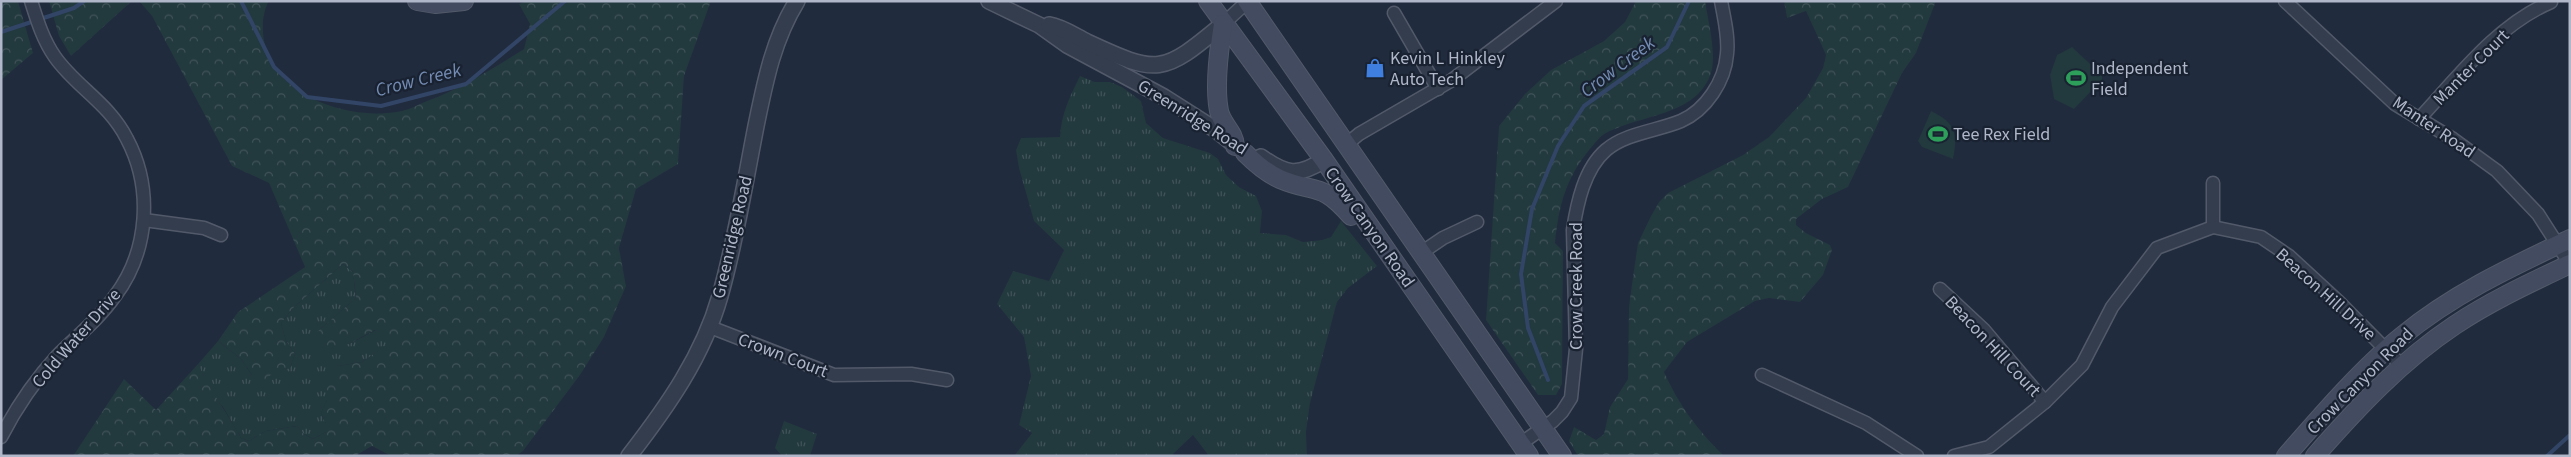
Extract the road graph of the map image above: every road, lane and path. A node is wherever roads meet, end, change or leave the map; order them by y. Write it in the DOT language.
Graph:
graph roads {
  1 [pos="417,1"];
  2 [pos="464,1"];
  3 [pos="798,1"];
  4 [pos="988,1"];
  5 [pos="1208,1"];
  6 [pos="1247,1"];
  7 [pos="1556,1"];
  8 [pos="1721,1"];
  9 [pos="2284,1"];
  10 [pos="2551,2"];
  11 [pos="32,6"];
  12 [pos="1540,6"];
  13 [pos="1394,13"];
  14 [pos="1223,24"];
  15 [pos="1039,25"];
  16 [pos="1438,89"];
  17 [pos="2419,119"];
  18 [pos="1346,144"];
  19 [pos="1240,150"];
  20 [pos="1324,160"];
  21 [pos="2213,183"];
  22 [pos="144,220"];
  23 [pos="1477,222"];
  24 [pos="2213,227"];
  25 [pos="220,235"];
  26 [pos="2564,242"];
  27 [pos="1386,249"];
  28 [pos="1421,253"];
  29 [pos="2570,264"];
  30 [pos="1940,289"];
  31 [pos="710,327"];
  32 [pos="2386,349"];
  33 [pos="2402,366"];
  34 [pos="1762,375"];
  35 [pos="947,380"];
  36 [pos="2045,402"];
  37 [pos="1543,428"];
  38 [pos="1,437"];
  39 [pos="1524,450"];
  40 [pos="629,456"];
  41 [pos="1562,456"];
  42 [pos="1917,456"];
  43 [pos="1954,456"];
  44 [pos="2286,456"];
  45 [pos="2315,456"];
  1 -- 2 [label="main road"];
  3 -- 31 [label="street, Greenridge Road"];
  4 -- 15 [label="street, Greenridge Road"];
  5 -- 14 [label="main road, Crow Canyon Road"];
  6 -- 14 [label="street"];
  6 -- 18 [label="main road, Crow Canyon Road"];
  7 -- 12 [label="street"];
  8 -- 37 [label="street, Crow Creek Road"];
  9 -- 17 [label="street, Manter Road"];
  10 -- 17 [label="street, Manter Court"];
  11 -- 22 [label="street, Cold Water Drive"];
  12 -- 16 [label="street"];
  13 -- 16 [label="street"];
  14 -- 15 [label="street, Greenridge Road"];
  14 -- 19 [label="main road"];
  14 -- 20 [label="main road, Crow Canyon Road"];
  15 -- 19 [label="street, Greenridge Road"];
  16 -- 18 [label="street"];
  17 -- 26 [label="street, Manter Road"];
  18 -- 20 [label="main road"];
  18 -- 28 [label="main road, Crow Canyon Road"];
  19 -- 20 [label="street, Greenridge Road"];
  19 -- 27 [label="main road"];
  20 -- 27 [label="main road, Crow Canyon Road"];
  21 -- 24 [label="street"];
  22 -- 25 [label="street"];
  22 -- 38 [label="street, Cold Water Drive"];
  23 -- 28 [label="street"];
  24 -- 32 [label="street, Beacon Hill Drive"];
  24 -- 36 [label="street"];
  26 -- 29 [label="street, Manter Road"];
  26 -- 32 [label="main road, Crow Canyon Road"];
  27 -- 39 [label="main road, Crow Canyon Road"];
  28 -- 37 [label="main road, Crow Canyon Road"];
  29 -- 33 [label="main road, Crow Canyon Road"];
  30 -- 36 [label="street, Beacon Hill Court"];
  31 -- 35 [label="street, Crown Court"];
  31 -- 40 [label="street, Greenridge Road"];
  32 -- 33 [label="street, Beacon Hill Drive"];
  32 -- 44 [label="main road, Crow Canyon Road"];
  33 -- 45 [label="main road, Crow Canyon Road"];
  34 -- 42 [label="street"];
  36 -- 43 [label="street"];
  37 -- 39 [label="street, Crow Creek Road"];
  37 -- 41 [label="main road, Crow Canyon Road"];
}
